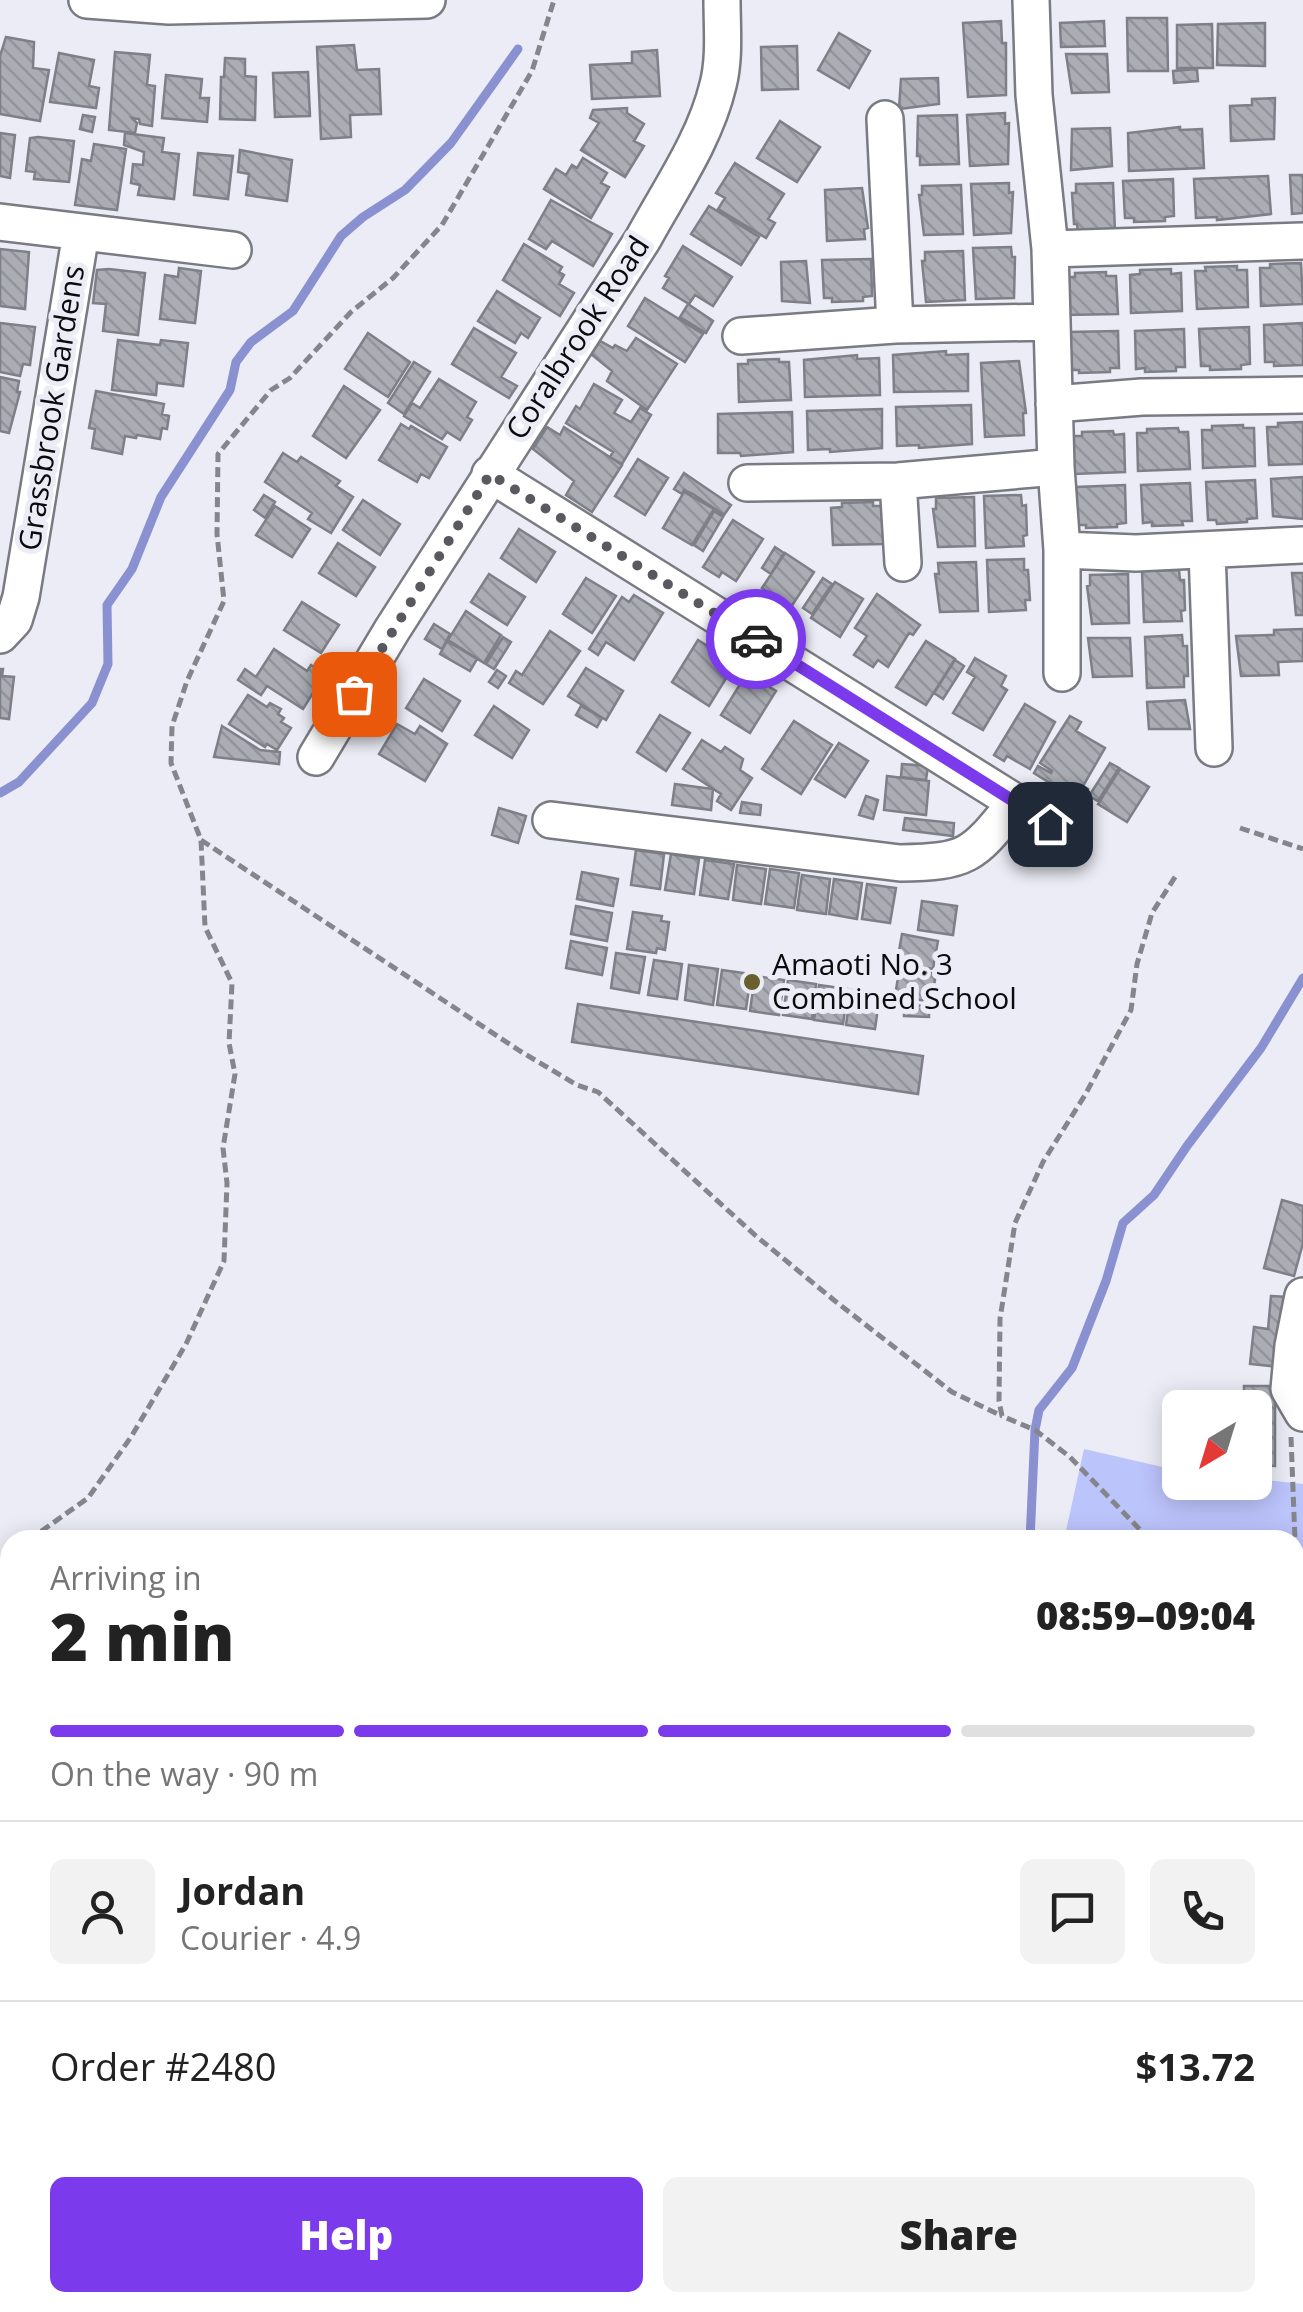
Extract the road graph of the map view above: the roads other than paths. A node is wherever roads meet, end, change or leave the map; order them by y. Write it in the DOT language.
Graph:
graph roads {
  1 [pos="87,0"];
  2 [pos="427,0"];
  3 [pos="722,0"];
  4 [pos="1030,0"];
  5 [pos="251,3"];
  6 [pos="885,119"];
  7 [pos="0,222"];
  8 [pos="81,233"];
  9 [pos="1303,241"];
  10 [pos="1050,249"];
  11 [pos="233,250"];
  12 [pos="1050,322"];
  13 [pos="895,325"];
  14 [pos="741,336"];
  15 [pos="1303,396"];
  16 [pos="1054,404"];
  17 [pos="1056,467"];
  18 [pos="490,474"];
  19 [pos="898,480"];
  20 [pos="748,483"];
  21 [pos="1303,545"];
  22 [pos="1062,550"];
  23 [pos="1207,551"];
  24 [pos="903,562"];
  25 [pos="0,635"];
  26 [pos="1062,673"];
  27 [pos="1214,748"];
  28 [pos="316,757"];
  29 [pos="1016,802"];
  30 [pos="551,820"];
  31 [pos="1050,824"];
  32 [pos="1303,1296"];
  33 [pos="1296,1401"];
  1 -- 5 [label="street"];
  2 -- 5 [label="street"];
  3 -- 18 [label="street, Coralbrook Road"];
  4 -- 10 [label="street"];
  6 -- 13 [label="street"];
  7 -- 8 [label="street, Grassbrook Gardens"];
  8 -- 11 [label="street, Grassbrook Gardens"];
  8 -- 25 [label="street, Grassbrook Gardens"];
  9 -- 10 [label="street"];
  10 -- 12 [label="street"];
  12 -- 13 [label="street"];
  12 -- 16 [label="street"];
  13 -- 14 [label="street"];
  15 -- 16 [label="street"];
  16 -- 17 [label="street"];
  17 -- 19 [label="street"];
  17 -- 22 [label="street"];
  18 -- 28 [label="street, Coralbrook Road"];
  18 -- 29 [label="street"];
  19 -- 20 [label="street"];
  19 -- 24 [label="street"];
  21 -- 23 [label="street"];
  22 -- 23 [label="street"];
  22 -- 26 [label="street"];
  23 -- 27 [label="street"];
  29 -- 30 [label="street"];
  29 -- 31 [label="street"];
  32 -- 33 [label="street"];
}
